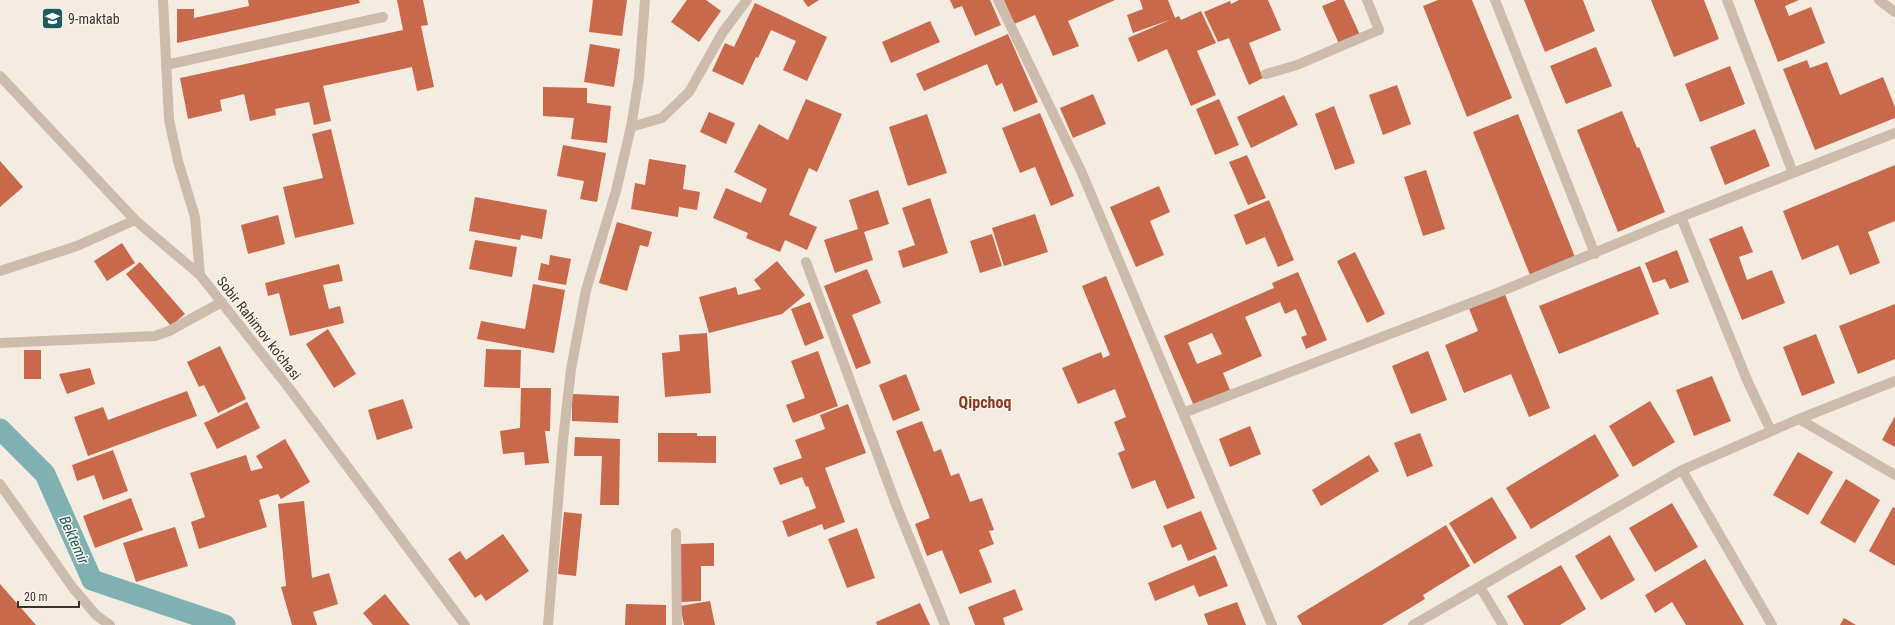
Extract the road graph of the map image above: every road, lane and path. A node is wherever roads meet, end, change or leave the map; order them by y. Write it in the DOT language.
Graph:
graph roads {
  1 [pos="163,0"];
  2 [pos="644,0"];
  3 [pos="747,0"];
  4 [pos="998,0"];
  5 [pos="1368,0"];
  6 [pos="1495,0"];
  7 [pos="1727,0"];
  8 [pos="1879,0"];
  9 [pos="1895,12"];
  10 [pos="383,17"];
  11 [pos="166,65"];
  12 [pos="1266,74"];
  13 [pos="0,76"];
  14 [pos="631,127"];
  15 [pos="1895,133"];
  16 [pos="1792,173"];
  17 [pos="1681,217"];
  18 [pos="135,220"];
  19 [pos="1595,254"];
  20 [pos="806,262"];
  21 [pos="0,271"];
  22 [pos="200,275"];
  23 [pos="222,302"];
  24 [pos="0,343"];
  25 [pos="1895,381"];
  26 [pos="1183,413"];
  27 [pos="1799,419"];
  28 [pos="1771,431"];
  29 [pos="1682,470"];
  30 [pos="1895,475"];
  31 [pos="0,484"];
  32 [pos="676,533"];
  33 [pos="1480,587"];
  34 [pos="110,625"];
  35 [pos="465,625"];
  36 [pos="548,625"];
  37 [pos="677,625"];
  38 [pos="945,625"];
  39 [pos="1272,625"];
  40 [pos="1413,625"];
  41 [pos="1502,625"];
  42 [pos="1772,625"];
  1 -- 11 [label="street"];
  2 -- 14 [label="street"];
  3 -- 14 [label="street"];
  4 -- 26 [label="street"];
  5 -- 12 [label="street"];
  6 -- 19 [label="street"];
  7 -- 16 [label="street"];
  8 -- 9 [label="street"];
  10 -- 11 [label="street"];
  11 -- 22 [label="street"];
  13 -- 18 [label="street, Sobir Rahimov ko'chasi"];
  14 -- 36 [label="street"];
  15 -- 16 [label="street"];
  16 -- 17 [label="street"];
  17 -- 19 [label="street"];
  17 -- 28 [label="street"];
  18 -- 21 [label="street"];
  18 -- 22 [label="street, Sobir Rahimov ko'chasi"];
  19 -- 26 [label="street"];
  20 -- 38 [label="street"];
  22 -- 23 [label="street, Sobir Rahimov ko'chasi"];
  23 -- 24 [label="street"];
  23 -- 35 [label="street, Sobir Rahimov ko'chasi"];
  25 -- 27 [label="street"];
  26 -- 39 [label="street"];
  27 -- 28 [label="street"];
  27 -- 30 [label="street"];
  28 -- 29 [label="street"];
  29 -- 33 [label="street"];
  29 -- 42 [label="street"];
  31 -- 34 [label="street"];
  32 -- 37 [label="street"];
  33 -- 40 [label="street"];
  33 -- 41 [label="street"];
}
